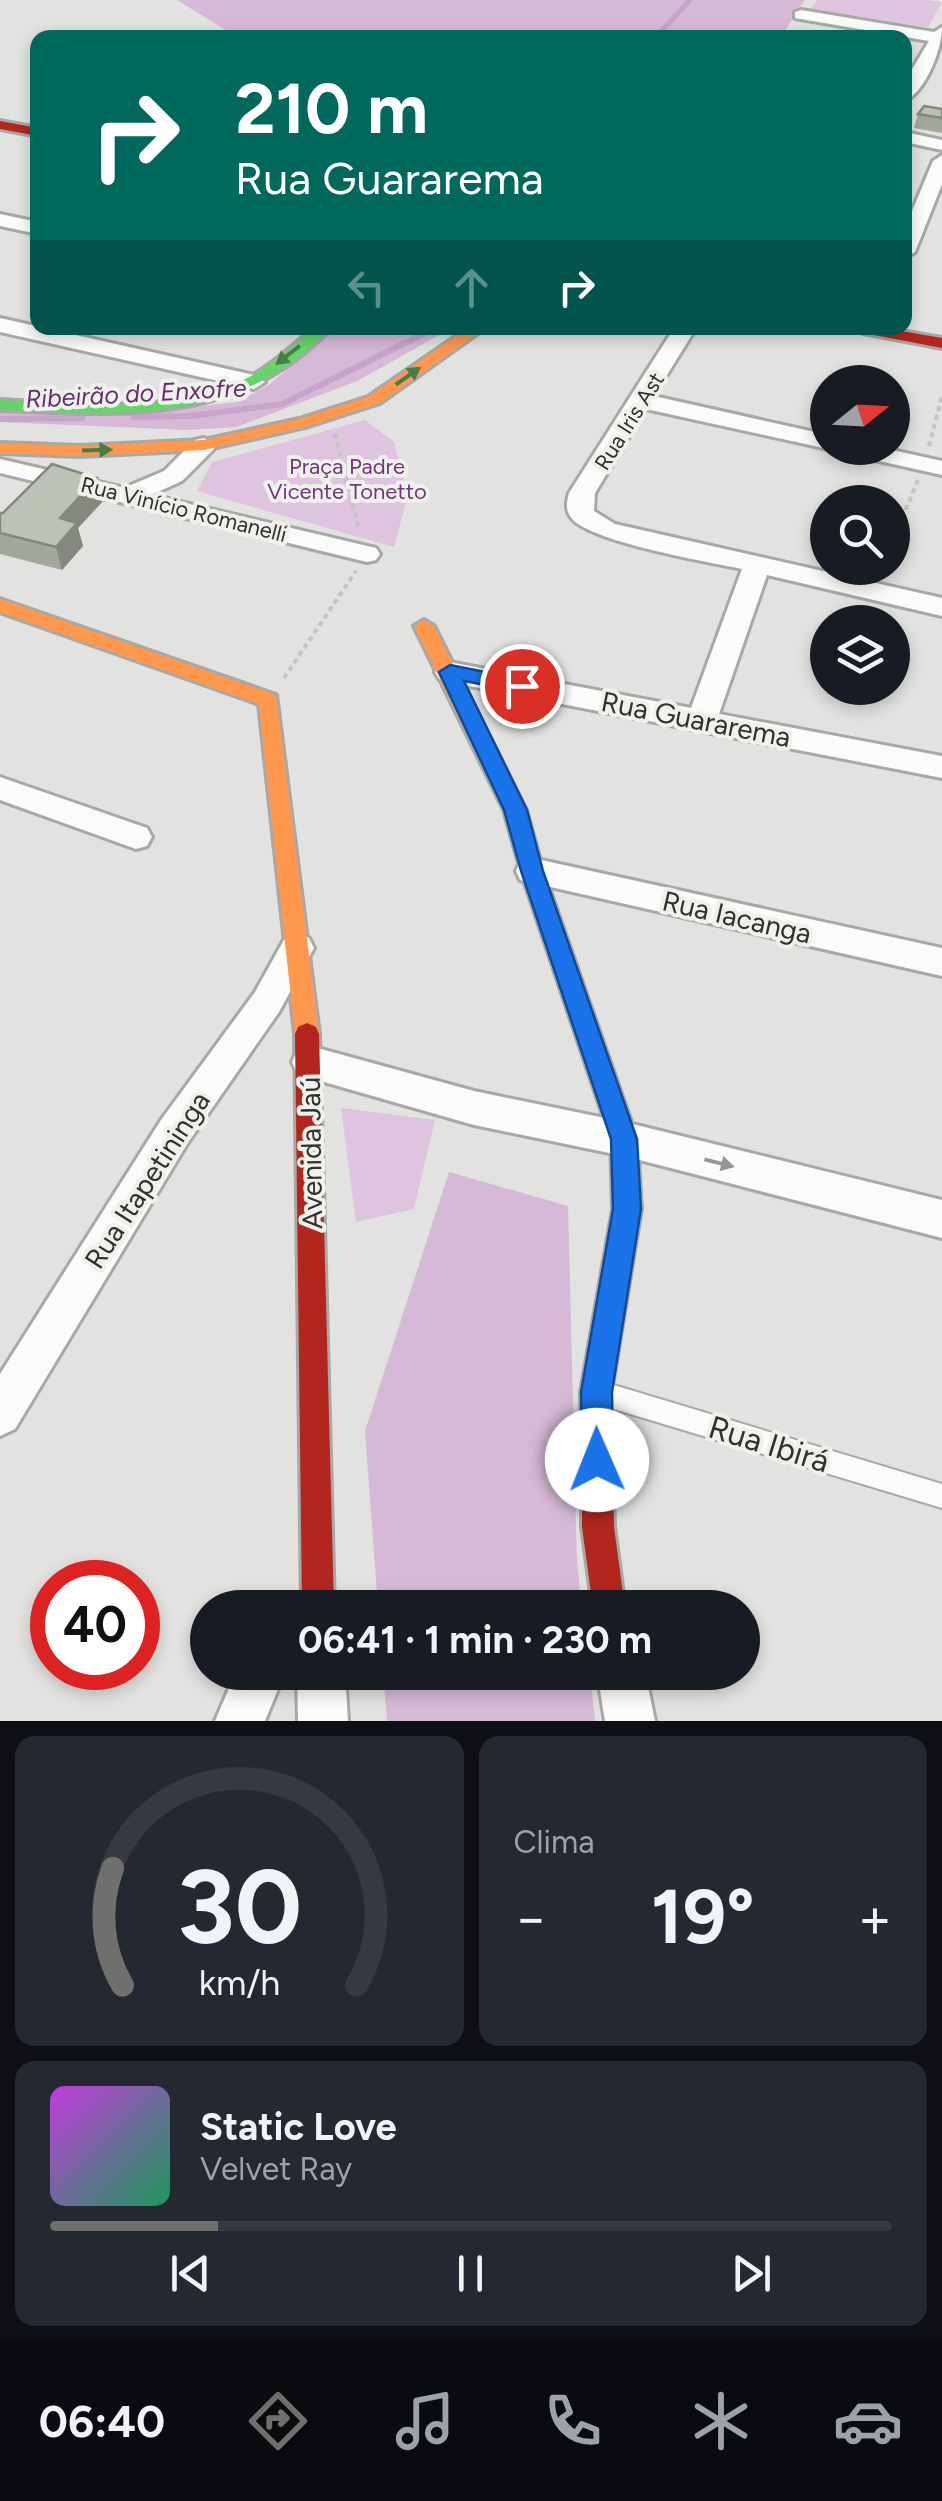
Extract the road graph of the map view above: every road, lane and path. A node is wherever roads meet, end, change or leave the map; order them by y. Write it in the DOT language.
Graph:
graph roads {
  1 [pos="801,15"];
  2 [pos="901,30"];
  3 [pos="912,32"];
  4 [pos="941,36"];
  5 [pos="916,80"];
  6 [pos="0,125"];
  7 [pos="30,131"];
  8 [pos="912,138"];
  9 [pos="942,144"];
  10 [pos="942,161"];
  11 [pos="0,220"];
  12 [pos="30,226"];
  13 [pos="912,235"];
  14 [pos="0,325"];
  15 [pos="30,332"];
  16 [pos="45,335"];
  17 [pos="314,335"];
  18 [pos="467,335"];
  19 [pos="681,335"];
  20 [pos="904,335"];
  21 [pos="942,343"];
  22 [pos="254,382"];
  23 [pos="643,401"];
  24 [pos="0,405"];
  25 [pos="810,438"];
  26 [pos="204,446"];
  27 [pos="0,448"];
  28 [pos="910,461"];
  29 [pos="0,466"];
  30 [pos="942,468"];
  31 [pos="129,495"];
  32 [pos="367,554"];
  33 [pos="756,567"];
  34 [pos="0,605"];
  35 [pos="942,607"];
  36 [pos="424,626"];
  37 [pos="450,672"];
  38 [pos="702,720"];
  39 [pos="942,767"];
  40 [pos="0,788"];
  41 [pos="136,837"];
  42 [pos="532,871"];
  43 [pos="297,948"];
  44 [pos="942,962"];
  45 [pos="310,1062"];
  46 [pos="624,1139"];
  47 [pos="942,1219"];
  48 [pos="596,1392"];
  49 [pos="0,1414"];
  50 [pos="942,1496"];
  51 [pos="316,1539"];
  52 [pos="297,1590"];
  53 [pos="317,1590"];
  54 [pos="606,1590"];
  55 [pos="254,1690"];
  56 [pos="322,1690"];
  57 [pos="624,1690"];
  58 [pos="240,1721"];
  59 [pos="323,1721"];
  60 [pos="630,1721"];
  1 -- 2 [label="street"];
  3 -- 4 [label="street"];
  4 -- 5 [label="street"];
  6 -- 7 [label="street"];
  8 -- 9 [label="street"];
  10 -- 13 [label="street"];
  11 -- 12 [label="street"];
  14 -- 15 [label="street"];
  16 -- 22 [label="street"];
  17 -- 22 [label="street, one-way"];
  26 -- 18 [label="street, one-way"];
  19 -- 23 [label="street, Rua Iris Ast"];
  20 -- 21 [label="street"];
  22 -- 24 [label="street"];
  23 -- 25 [label="street"];
  23 -- 33 [label="street, Rua Iris Ast"];
  27 -- 26 [label="street, one-way"];
  26 -- 31 [label="street"];
  28 -- 30 [label="street"];
  29 -- 31 [label="street, Rua Vinício Romanelli"];
  31 -- 32 [label="street, Rua Vinício Romanelli"];
  33 -- 35 [label="street"];
  33 -- 38 [label="street"];
  34 -- 43 [label="street, Avenida Jaú"];
  36 -- 37 [label="street"];
  37 -- 38 [label="street, Rua Guararema"];
  37 -- 42 [label="street"];
  38 -- 39 [label="street, Rua Guararema"];
  40 -- 41 [label="street"];
  42 -- 44 [label="street, Rua Iacanga"];
  42 -- 46 [label="street"];
  43 -- 45 [label="street, Avenida Jaú"];
  43 -- 49 [label="street, Rua Itapetininga"];
  45 -- 46 [label="street"];
  45 -- 51 [label="street, Avenida Jaú"];
  46 -- 47 [label="street, one-way"];
  46 -- 48 [label="street"];
  48 -- 50 [label="lane, Rua Ibirá"];
  48 -- 54 [label="street"];
  51 -- 52 [label="street"];
  51 -- 53 [label="street, Avenida Jaú"];
  55 -- 58 [label="street"];
  56 -- 59 [label="street"];
  57 -- 60 [label="street"];
}
